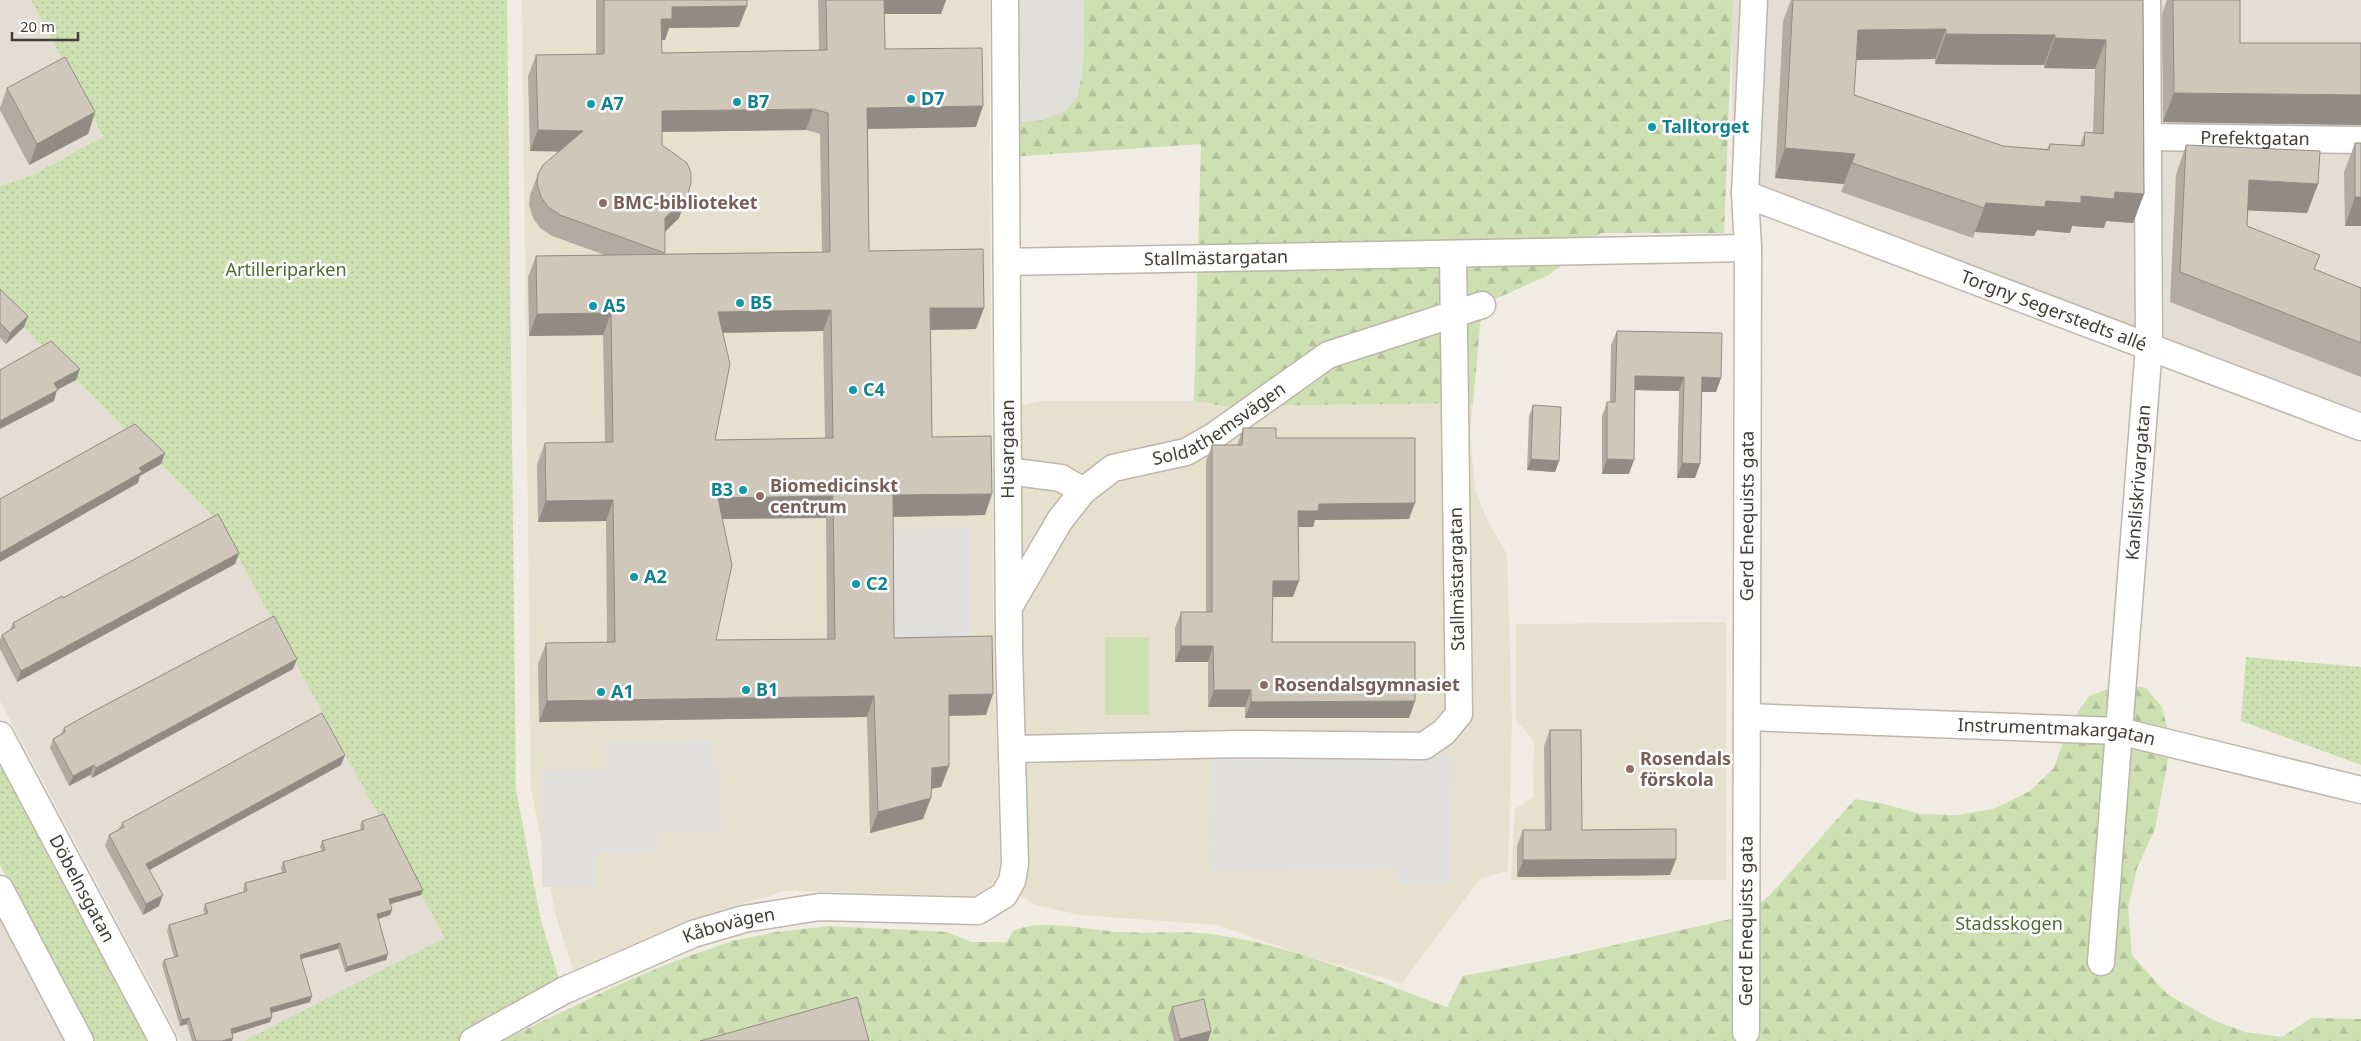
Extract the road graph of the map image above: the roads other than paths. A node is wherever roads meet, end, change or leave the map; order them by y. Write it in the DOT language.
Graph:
graph roads {
  1 [pos="1005,0"];
  2 [pos="1754,0"];
  3 [pos="2147,0"];
  4 [pos="2147,137"];
  5 [pos="2361,140"];
  6 [pos="1745,194"];
  7 [pos="1748,248"];
  8 [pos="1453,254"];
  9 [pos="1007,262"];
  10 [pos="1482,305"];
  11 [pos="1454,314"];
  12 [pos="2149,346"];
  13 [pos="2361,427"];
  14 [pos="1008,471"];
  15 [pos="1083,491"];
  16 [pos="1008,607"];
  17 [pos="1747,717"];
  18 [pos="2119,731"];
  19 [pos="0,736"];
  20 [pos="1013,749"];
  21 [pos="2361,790"];
  22 [pos="0,889"];
  23 [pos="1004,895"];
  24 [pos="2101,962"];
  25 [pos="1746,1032"];
  26 [pos="80,1041"];
  27 [pos="163,1041"];
  28 [pos="474,1041"];
  1 -- 9 [label="street, Husargatan"];
  2 -- 6 [label="street, Gerd Enequists gata"];
  3 -- 4 [label="street, Kansliskrivargatan"];
  4 -- 5 [label="street, Prefektgatan"];
  4 -- 12 [label="street, Kansliskrivargatan"];
  6 -- 7 [label="street, Gerd Enequists gata"];
  6 -- 12 [label="street, Torgny Segerstedts allé"];
  7 -- 8 [label="street, Stallmästargatan"];
  7 -- 17 [label="street, Gerd Enequists gata"];
  8 -- 9 [label="street, Stallmästargatan"];
  8 -- 11 [label="street, Stallmästargatan"];
  9 -- 14 [label="street, Husargatan"];
  10 -- 11 [label="street, Soldathemsvägen"];
  11 -- 15 [label="street, Soldathemsvägen"];
  11 -- 20 [label="street, Stallmästargatan"];
  12 -- 13 [label="street, Torgny Segerstedts allé"];
  12 -- 18 [label="street, Kansliskrivargatan"];
  14 -- 15 [label="street"];
  14 -- 16 [label="street, Husargatan"];
  15 -- 16 [label="street, Soldathemsvägen"];
  16 -- 20 [label="street, Husargatan"];
  17 -- 18 [label="street, Instrumentmakargatan"];
  17 -- 25 [label="street, Gerd Enequists gata"];
  18 -- 21 [label="street, Instrumentmakargatan"];
  18 -- 24 [label="street, Kansliskrivargatan"];
  19 -- 27 [label="street, Döbelnsgatan"];
  20 -- 23 [label="street, Husargatan"];
  22 -- 26 [label="street"];
  23 -- 28 [label="street, Kåbovägen"];
}
